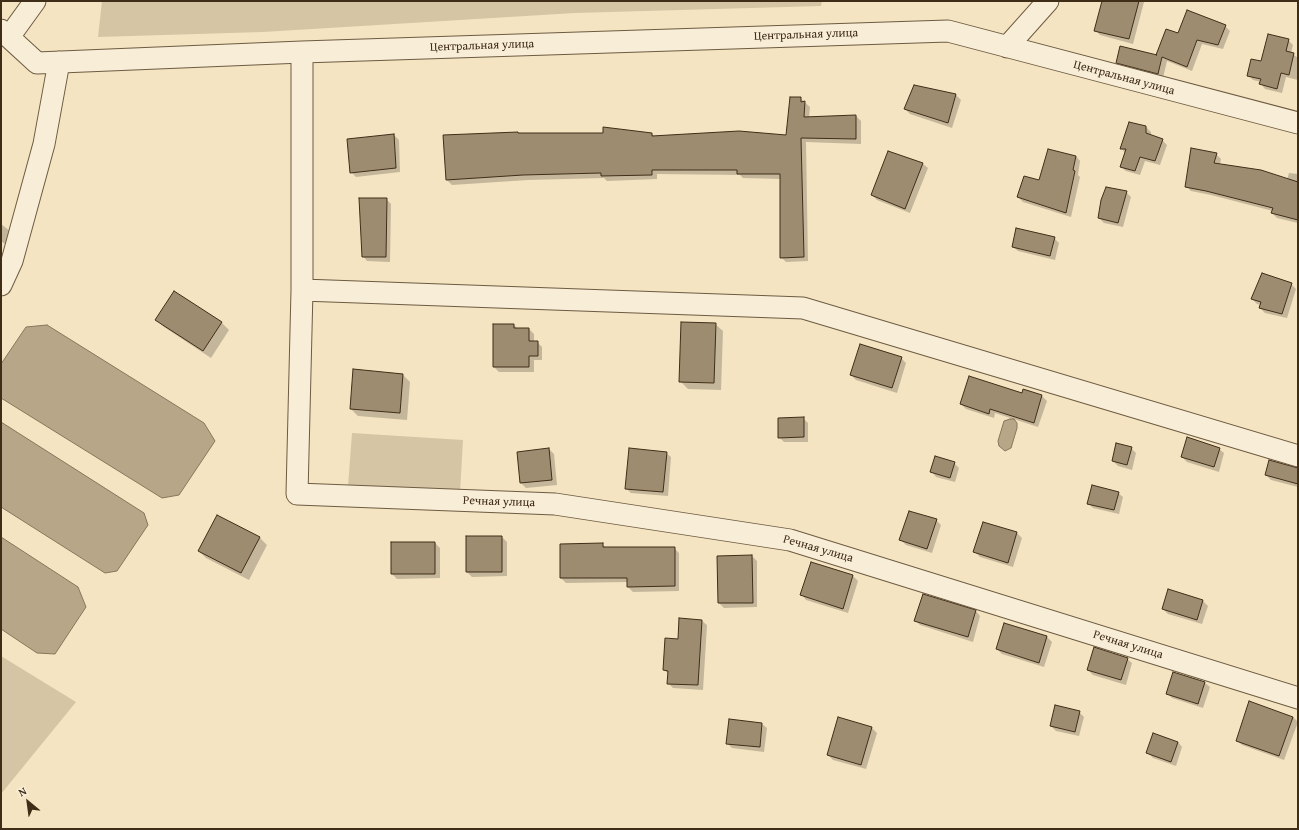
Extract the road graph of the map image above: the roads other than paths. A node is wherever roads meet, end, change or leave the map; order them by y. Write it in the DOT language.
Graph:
graph roads {
  1 [pos="35,1"];
  2 [pos="1048,1"];
  3 [pos="5,33"];
  4 [pos="1007,47"];
  5 [pos="302,52"];
  6 [pos="59,62"];
  7 [pos="1298,123"];
  8 [pos="1,284"];
  9 [pos="302,290"];
  10 [pos="1298,456"];
  11 [pos="1298,698"];
  1 -- 3 [label="street"];
  2 -- 4 [label="street"];
  3 -- 6 [label="street, Центральная улица"];
  4 -- 5 [label="street, Центральная улица"];
  4 -- 7 [label="street, Центральная улица"];
  5 -- 6 [label="street, Центральная улица"];
  5 -- 9 [label="street"];
  6 -- 8 [label="street"];
  9 -- 10 [label="street"];
  9 -- 11 [label="street, Речная улица"];
}
